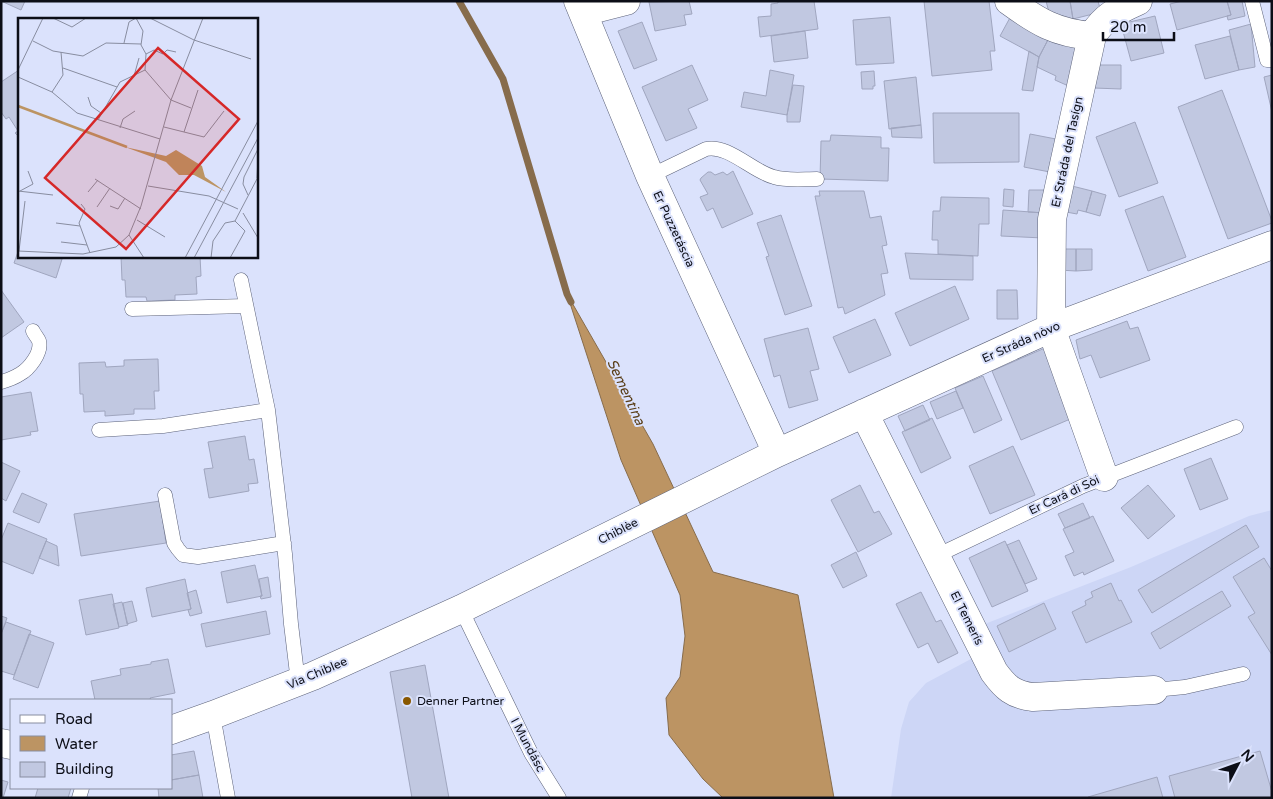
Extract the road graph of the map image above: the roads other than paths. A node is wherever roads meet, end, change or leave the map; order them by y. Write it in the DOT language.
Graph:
graph roads {
  1 [pos="626,1"];
  2 [pos="1009,1"];
  3 [pos="1138,1"];
  4 [pos="1252,1"];
  5 [pos="581,7"];
  6 [pos="1092,36"];
  7 [pos="1272,60"];
  8 [pos="650,176"];
  9 [pos="817,180"];
  10 [pos="1272,245"];
  11 [pos="241,280"];
  12 [pos="246,306"];
  13 [pos="132,309"];
  14 [pos="1051,328"];
  15 [pos="32,331"];
  16 [pos="1,382"];
  17 [pos="268,410"];
  18 [pos="864,413"];
  19 [pos="1236,427"];
  20 [pos="98,430"];
  21 [pos="777,453"];
  22 [pos="1104,477"];
  23 [pos="164,495"];
  24 [pos="284,543"];
  25 [pos="936,556"];
  26 [pos="461,609"];
  27 [pos="1243,674"];
  28 [pos="298,682"];
  29 [pos="1154,690"];
  30 [pos="213,715"];
  31 [pos="172,730"];
  32 [pos="228,798"];
  33 [pos="559,798"];
  1 -- 5 [label="street"];
  2 -- 6 [label="street"];
  3 -- 6 [label="street, Er Stráda del Tasígn"];
  4 -- 7 [label="lane"];
  5 -- 8 [label="street, Er Puzzetáscia"];
  6 -- 14 [label="street, Er Stráda del Tasígn"];
  8 -- 9 [label="lane"];
  8 -- 21 [label="street, Er Puzzetáscia"];
  10 -- 14 [label="street, Er Stráda nòvo"];
  11 -- 12 [label="lane"];
  12 -- 13 [label="lane"];
  12 -- 17 [label="lane"];
  14 -- 18 [label="street, Er Stráda nòvo"];
  14 -- 22 [label="street, Er Cará di Sòi"];
  15 -- 16 [label="lane"];
  17 -- 20 [label="lane"];
  17 -- 24 [label="lane"];
  18 -- 21 [label="street, Er Stráda nòvo"];
  18 -- 25 [label="street, El Temerís"];
  19 -- 22 [label="lane"];
  21 -- 26 [label="street, Chiblèe"];
  22 -- 25 [label="lane, Er Cará di Sòi"];
  23 -- 24 [label="lane"];
  24 -- 28 [label="lane"];
  25 -- 29 [label="street, El Temerís"];
  26 -- 28 [label="street, Via Chiblee"];
  26 -- 33 [label="lane, I Mundásc"];
  27 -- 29 [label="lane"];
  28 -- 30 [label="street, Via Chiblee"];
  30 -- 31 [label="street, Via Chiblee"];
  30 -- 32 [label="lane"];
}
